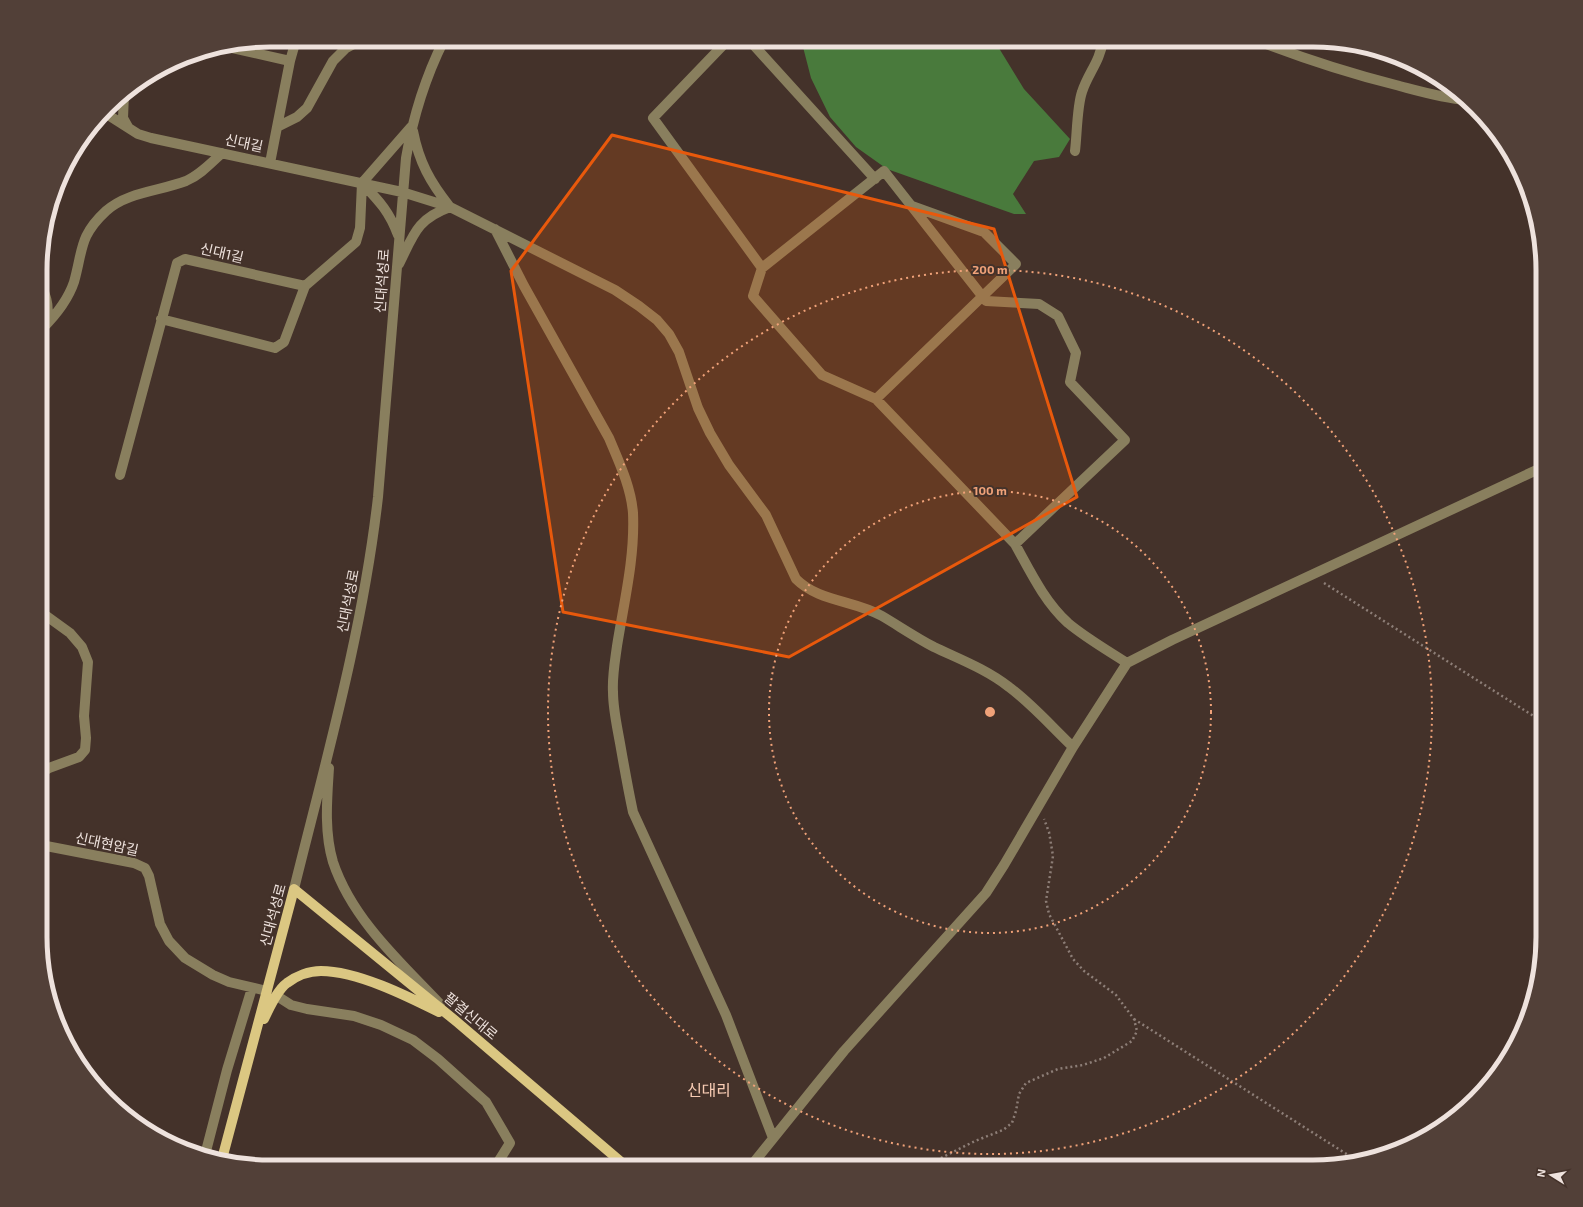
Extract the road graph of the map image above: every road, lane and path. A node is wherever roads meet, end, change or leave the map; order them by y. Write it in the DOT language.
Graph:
graph roads {
  1 [pos="294,47"];
  2 [pos="348,47"];
  3 [pos="440,47"];
  4 [pos="721,47"];
  5 [pos="755,47"];
  6 [pos="1102,47"];
  7 [pos="1272,47"];
  8 [pos="238,49"];
  9 [pos="290,61"];
  10 [pos="1456,99"];
  11 [pos="123,102"];
  12 [pos="109,115"];
  13 [pos="412,125"];
  14 [pos="277,126"];
  15 [pos="128,128"];
  16 [pos="1075,151"];
  17 [pos="222,153"];
  18 [pos="270,163"];
  19 [pos="875,179"];
  20 [pos="362,183"];
  21 [pos="402,192"];
  22 [pos="912,206"];
  23 [pos="450,207"];
  24 [pos="495,229"];
  25 [pos="399,239"];
  26 [pos="762,268"];
  27 [pos="396,270"];
  28 [pos="305,286"];
  29 [pos="983,297"];
  30 [pos="47,301"];
  31 [pos="47,318"];
  32 [pos="161,319"];
  33 [pos="47,324"];
  34 [pos="876,399"];
  35 [pos="1536,470"];
  36 [pos="120,475"];
  37 [pos="1015,544"];
  38 [pos="1312,576"];
  39 [pos="47,616"];
  40 [pos="1127,663"];
  41 [pos="1536,718"];
  42 [pos="331,739"];
  43 [pos="1072,747"];
  44 [pos="47,769"];
  45 [pos="1039,804"];
  46 [pos="47,846"];
  47 [pos="294,890"];
  48 [pos="252,988"];
  49 [pos="267,991"];
  50 [pos="277,996"];
  51 [pos="1134,1019"];
  52 [pos="457,1022"];
  53 [pos="255,1035"];
  54 [pos="774,1138"];
  55 [pos="206,1150"];
  56 [pos="223,1155"];
  57 [pos="1351,1157"];
  58 [pos="499,1160"];
  59 [pos="619,1160"];
  60 [pos="755,1160"];
  61 [pos="937,1160"];
  1 -- 9 [label="street"];
  2 -- 14 [label="street, 신대길"];
  3 -- 13 [label="street, 신대석성로"];
  4 -- 26 [label="street"];
  5 -- 19 [label="street"];
  6 -- 16 [label="street"];
  7 -- 10 [label="street"];
  8 -- 9 [label="street"];
  9 -- 14 [label="street"];
  11 -- 15 [label="street"];
  12 -- 15 [label="street, 신대길"];
  13 -- 20 [label="street"];
  13 -- 21 [label="street, 신대석성로"];
  13 -- 23 [label="street"];
  14 -- 18 [label="street, 신대길"];
  15 -- 17 [label="street, 신대길"];
  17 -- 18 [label="street, 신대길"];
  17 -- 33 [label="street"];
  18 -- 20 [label="street"];
  19 -- 22 [label="street"];
  19 -- 26 [label="street"];
  20 -- 21 [label="street"];
  20 -- 25 [label="street"];
  20 -- 28 [label="street"];
  21 -- 23 [label="street"];
  21 -- 25 [label="street, 신대석성로"];
  22 -- 29 [label="street"];
  22 -- 29 [label="street"];
  23 -- 24 [label="street"];
  23 -- 27 [label="street"];
  24 -- 43 [label="street"];
  24 -- 54 [label="street"];
  25 -- 27 [label="street, 신대석성로"];
  26 -- 34 [label="street"];
  27 -- 42 [label="street, 신대석성로"];
  28 -- 32 [label="street"];
  28 -- 32 [label="street, 신대1길"];
  29 -- 34 [label="street"];
  29 -- 37 [label="street"];
  30 -- 31 [label="street"];
  32 -- 36 [label="street, 신대1길"];
  34 -- 37 [label="street"];
  35 -- 38 [label="street"];
  37 -- 40 [label="street"];
  38 -- 40 [label="street"];
  38 -- 41 [label="path"];
  39 -- 44 [label="street"];
  40 -- 43 [label="street"];
  42 -- 47 [label="street, 신대석성로"];
  42 -- 52 [label="street"];
  43 -- 45 [label="street"];
  45 -- 51 [label="path"];
  45 -- 54 [label="street"];
  46 -- 48 [label="street, 신대현암길"];
  47 -- 49 [label="main road, 신대석성로"];
  47 -- 52 [label="main road, 팔결신대로"];
  48 -- 49 [label="street, 신대현암길"];
  48 -- 55 [label="street"];
  49 -- 53 [label="main road, 신대석성로"];
  50 -- 52 [label="main road"];
  50 -- 53 [label="main road"];
  50 -- 58 [label="street"];
  51 -- 57 [label="path"];
  51 -- 61 [label="path"];
  52 -- 59 [label="main road, 팔결신대로"];
  53 -- 56 [label="main road, 신대석성로"];
  54 -- 60 [label="street"];
}
